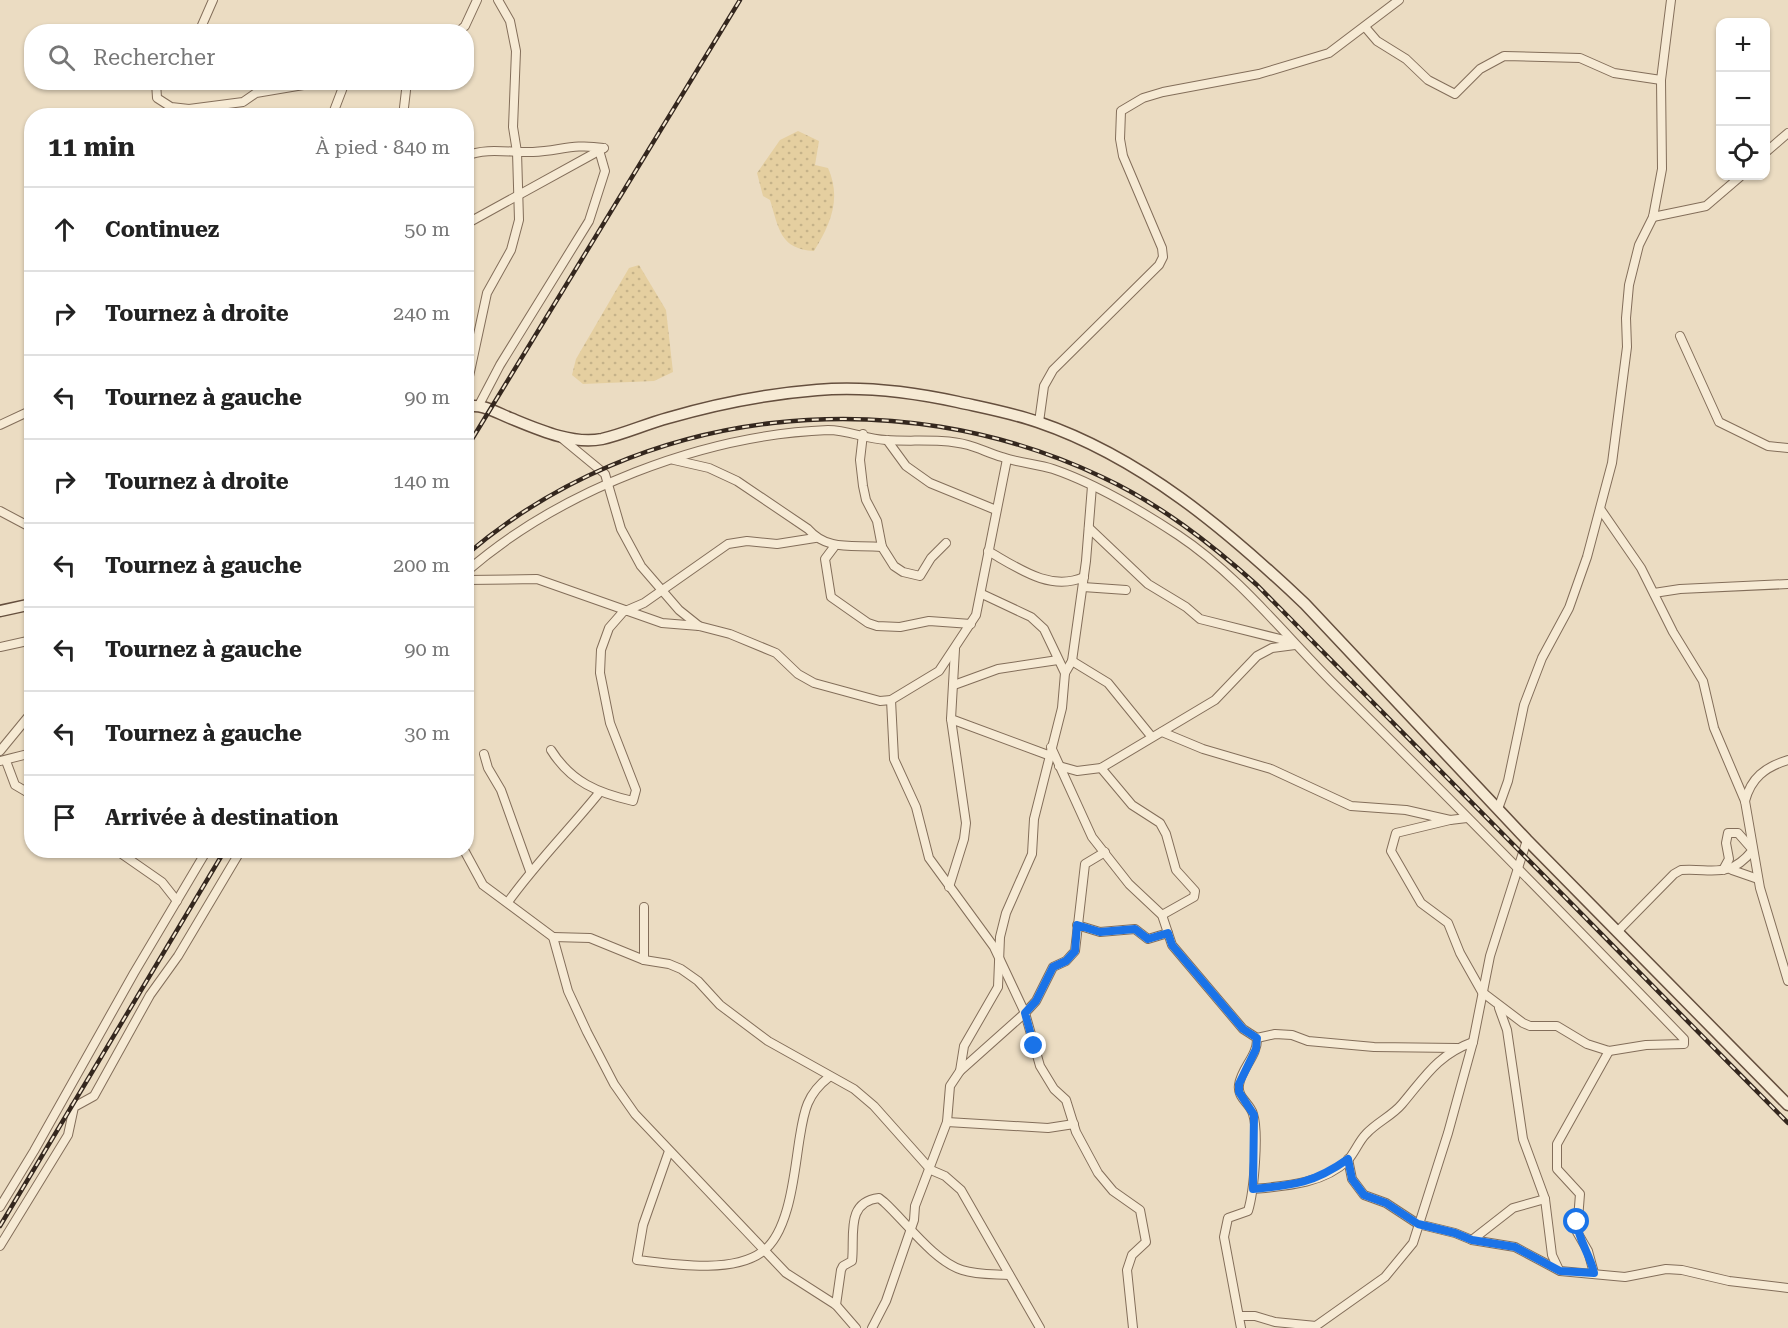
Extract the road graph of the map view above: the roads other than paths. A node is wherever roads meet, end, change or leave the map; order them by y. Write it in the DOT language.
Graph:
graph roads {
  1 [pos="213,0"];
  2 [pos="477,0"];
  3 [pos="498,0"];
  4 [pos="1399,0"];
  5 [pos="1671,0"];
  6 [pos="202,24"];
  7 [pos="466,24"];
  8 [pos="1365,27"];
  9 [pos="1661,80"];
  10 [pos="157,90"];
  11 [pos="274,90"];
  12 [pos="342,90"];
  13 [pos="406,90"];
  14 [pos="180,108"];
  15 [pos="197,108"];
  16 [pos="335,108"];
  17 [pos="404,108"];
  18 [pos="1788,133"];
  19 [pos="1770,149"];
  20 [pos="599,150"];
  21 [pos="517,152"];
  22 [pos="474,154"];
  23 [pos="1736,180"];
  24 [pos="518,197"];
  25 [pos="474,217"];
  26 [pos="1653,217"];
  27 [pos="1680,336"];
  28 [pos="474,353"];
  29 [pos="474,403"];
  30 [pos="474,407"];
  31 [pos="24,414"];
  32 [pos="1039,422"];
  33 [pos="0,425"];
  34 [pos="863,434"];
  35 [pos="558,435"];
  36 [pos="887,440"];
  37 [pos="1788,448"];
  38 [pos="1007,459"];
  39 [pos="674,460"];
  40 [pos="609,485"];
  41 [pos="1092,486"];
  42 [pos="996,510"];
  43 [pos="1601,510"];
  44 [pos="0,511"];
  45 [pos="24,524"];
  46 [pos="1089,528"];
  47 [pos="815,538"];
  48 [pos="946,543"];
  49 [pos="834,547"];
  50 [pos="882,547"];
  51 [pos="988,552"];
  52 [pos="474,566"];
  53 [pos="1084,577"];
  54 [pos="474,580"];
  55 [pos="1788,584"];
  56 [pos="1083,587"];
  57 [pos="661,590"];
  58 [pos="1126,591"];
  59 [pos="1654,593"];
  60 [pos="982,594"];
  61 [pos="24,605"];
  62 [pos="0,611"];
  63 [pos="623,612"];
  64 [pos="971,624"];
  65 [pos="699,627"];
  66 [pos="24,642"];
  67 [pos="1294,644"];
  68 [pos="0,647"];
  69 [pos="955,648"];
  70 [pos="1058,660"];
  71 [pos="1072,661"];
  72 [pos="1065,673"];
  73 [pos="954,684"];
  74 [pos="891,700"];
  75 [pos="951,719"];
  76 [pos="24,722"];
  77 [pos="1162,732"];
  78 [pos="1151,736"];
  79 [pos="1051,746"];
  80 [pos="551,750"];
  81 [pos="0,751"];
  82 [pos="484,753"];
  83 [pos="24,755"];
  84 [pos="1048,755"];
  85 [pos="1788,760"];
  86 [pos="3,761"];
  87 [pos="1059,766"];
  88 [pos="1101,768"];
  89 [pos="24,790"];
  90 [pos="599,793"];
  91 [pos="1745,801"];
  92 [pos="1498,808"];
  93 [pos="1467,818"];
  94 [pos="1450,820"];
  95 [pos="1527,840"];
  96 [pos="1752,850"];
  97 [pos="1105,852"];
  98 [pos="128,858"];
  99 [pos="202,858"];
  100 [pos="236,858"];
  101 [pos="468,858"];
  102 [pos="1518,868"];
  103 [pos="1726,870"];
  104 [pos="530,871"];
  105 [pos="1758,879"];
  106 [pos="949,887"];
  107 [pos="177,901"];
  108 [pos="508,902"];
  109 [pos="644,907"];
  110 [pos="1162,915"];
  111 [pos="1077,925"];
  112 [pos="1617,932"];
  113 [pos="1168,933"];
  114 [pos="553,937"];
  115 [pos="999,958"];
  116 [pos="644,960"];
  117 [pos="1788,981"];
  118 [pos="1482,992"];
  119 [pos="1499,1007"];
  120 [pos="1025,1013"];
  121 [pos="1257,1038"];
  122 [pos="1473,1042"];
  123 [pos="1457,1048"];
  124 [pos="1609,1051"];
  125 [pos="960,1071"];
  126 [pos="829,1077"];
  127 [pos="1788,1105"];
  128 [pos="947,1122"];
  129 [pos="1074,1124"];
  130 [pos="669,1151"];
  131 [pos="1348,1159"];
  132 [pos="931,1170"];
  133 [pos="1253,1189"];
  134 [pos="1545,1199"];
  135 [pos="0,1207"];
  136 [pos="1418,1224"];
  137 [pos="912,1227"];
  138 [pos="1472,1240"];
  139 [pos="0,1246"];
  140 [pos="764,1251"];
  141 [pos="1560,1271"];
  142 [pos="1594,1273"];
  143 [pos="1009,1275"];
  144 [pos="1788,1288"];
  145 [pos="836,1305"];
  146 [pos="1240,1316"];
  147 [pos="1314,1327"];
  148 [pos="856,1328"];
  149 [pos="872,1328"];
  150 [pos="1040,1328"];
  151 [pos="1133,1328"];
  152 [pos="1240,1328"];
  1 -- 6 [label="street"];
  2 -- 7 [label="street"];
  3 -- 21 [label="street"];
  4 -- 8 [label="street"];
  5 -- 9 [label="street"];
  8 -- 9 [label="street"];
  8 -- 32 [label="street"];
  9 -- 26 [label="street"];
  10 -- 14 [label="street"];
  11 -- 15 [label="street"];
  12 -- 16 [label="street"];
  13 -- 17 [label="street"];
  18 -- 19 [label="street"];
  20 -- 21 [label="street"];
  20 -- 24 [label="street"];
  20 -- 29 [label="street"];
  21 -- 22 [label="street"];
  21 -- 24 [label="street"];
  23 -- 26 [label="street"];
  24 -- 25 [label="street"];
  24 -- 28 [label="street"];
  26 -- 43 [label="street"];
  27 -- 37 [label="street"];
  30 -- 35 [label="street"];
  31 -- 33 [label="street"];
  32 -- 35 [label="street"];
  32 -- 92 [label="street"];
  34 -- 36 [label="street"];
  34 -- 39 [label="street"];
  34 -- 50 [label="street"];
  35 -- 40 [label="street"];
  36 -- 38 [label="street"];
  36 -- 42 [label="street"];
  38 -- 41 [label="street"];
  38 -- 42 [label="street"];
  39 -- 40 [label="street"];
  39 -- 47 [label="street"];
  40 -- 52 [label="street"];
  40 -- 57 [label="street"];
  41 -- 46 [label="street"];
  41 -- 67 [label="street"];
  42 -- 51 [label="street"];
  43 -- 59 [label="street"];
  43 -- 92 [label="street"];
  44 -- 45 [label="street"];
  46 -- 53 [label="street"];
  46 -- 67 [label="street"];
  47 -- 49 [label="street"];
  47 -- 57 [label="street"];
  48 -- 50 [label="street"];
  49 -- 50 [label="street"];
  49 -- 64 [label="street"];
  51 -- 53 [label="street"];
  51 -- 60 [label="street"];
  53 -- 56 [label="street"];
  54 -- 63 [label="street"];
  55 -- 59 [label="street"];
  56 -- 58 [label="street"];
  56 -- 71 [label="street"];
  57 -- 63 [label="street"];
  57 -- 65 [label="street"];
  59 -- 91 [label="street"];
  60 -- 64 [label="street"];
  60 -- 70 [label="street"];
  61 -- 62 [label="street"];
  63 -- 65 [label="street"];
  63 -- 90 [label="street"];
  64 -- 69 [label="street"];
  65 -- 74 [label="street"];
  66 -- 68 [label="street"];
  67 -- 77 [label="street"];
  67 -- 93 [label="street"];
  69 -- 73 [label="street"];
  69 -- 74 [label="street"];
  70 -- 72 [label="street"];
  70 -- 73 [label="street"];
  71 -- 72 [label="street"];
  71 -- 78 [label="street"];
  72 -- 79 [label="street"];
  73 -- 75 [label="street"];
  74 -- 106 [label="street"];
  75 -- 84 [label="street"];
  75 -- 106 [label="street"];
  76 -- 81 [label="street"];
  77 -- 78 [label="street"];
  77 -- 94 [label="street"];
  78 -- 88 [label="street"];
  79 -- 84 [label="street"];
  79 -- 87 [label="street"];
  80 -- 90 [label="street"];
  82 -- 104 [label="street"];
  83 -- 86 [label="street"];
  84 -- 115 [label="street"];
  85 -- 91 [label="street"];
  86 -- 89 [label="street"];
  87 -- 88 [label="street"];
  87 -- 97 [label="street"];
  88 -- 110 [label="street"];
  90 -- 104 [label="street"];
  91 -- 96 [label="street"];
  92 -- 95 [label="street"];
  93 -- 94 [label="street"];
  93 -- 102 [label="street"];
  94 -- 118 [label="street"];
  95 -- 102 [label="street"];
  95 -- 112 [label="street"];
  96 -- 103 [label="street"];
  96 -- 103 [label="street"];
  96 -- 105 [label="street"];
  97 -- 110 [label="street"];
  97 -- 111 [label="street"];
  98 -- 107 [label="street"];
  99 -- 107 [label="street"];
  100 -- 139 [label="street"];
  101 -- 108 [label="street"];
  102 -- 118 [label="street"];
  102 -- 124 [label="street"];
  103 -- 105 [label="street"];
  103 -- 112 [label="street"];
  104 -- 108 [label="street"];
  105 -- 117 [label="street"];
  106 -- 115 [label="street"];
  107 -- 135 [label="street"];
  108 -- 114 [label="street"];
  109 -- 116 [label="street"];
  110 -- 113 [label="street"];
  111 -- 113 [label="street"];
  111 -- 120 [label="street"];
  112 -- 127 [label="street"];
  113 -- 121 [label="street"];
  114 -- 116 [label="street"];
  114 -- 130 [label="street"];
  115 -- 120 [label="street"];
  115 -- 125 [label="street"];
  116 -- 126 [label="street"];
  118 -- 119 [label="street"];
  118 -- 122 [label="street"];
  119 -- 124 [label="street"];
  119 -- 134 [label="street"];
  120 -- 125 [label="street"];
  120 -- 129 [label="street"];
  121 -- 123 [label="street"];
  121 -- 133 [label="street"];
  122 -- 123 [label="street"];
  122 -- 136 [label="street"];
  123 -- 131 [label="street"];
  124 -- 142 [label="street"];
  125 -- 128 [label="street"];
  126 -- 132 [label="street"];
  126 -- 140 [label="street"];
  128 -- 129 [label="street"];
  128 -- 132 [label="street"];
  129 -- 151 [label="street"];
  130 -- 140 [label="street"];
  130 -- 140 [label="street"];
  131 -- 133 [label="street"];
  131 -- 136 [label="street"];
  132 -- 137 [label="street"];
  132 -- 143 [label="street"];
  133 -- 146 [label="street"];
  134 -- 138 [label="street"];
  134 -- 141 [label="street"];
  136 -- 138 [label="street"];
  136 -- 147 [label="street"];
  137 -- 143 [label="street"];
  137 -- 145 [label="street"];
  137 -- 149 [label="street"];
  138 -- 141 [label="street"];
  140 -- 145 [label="street"];
  141 -- 142 [label="street"];
  142 -- 144 [label="street"];
  143 -- 150 [label="street"];
  145 -- 148 [label="street"];
  146 -- 147 [label="street"];
  146 -- 152 [label="street"];
}
